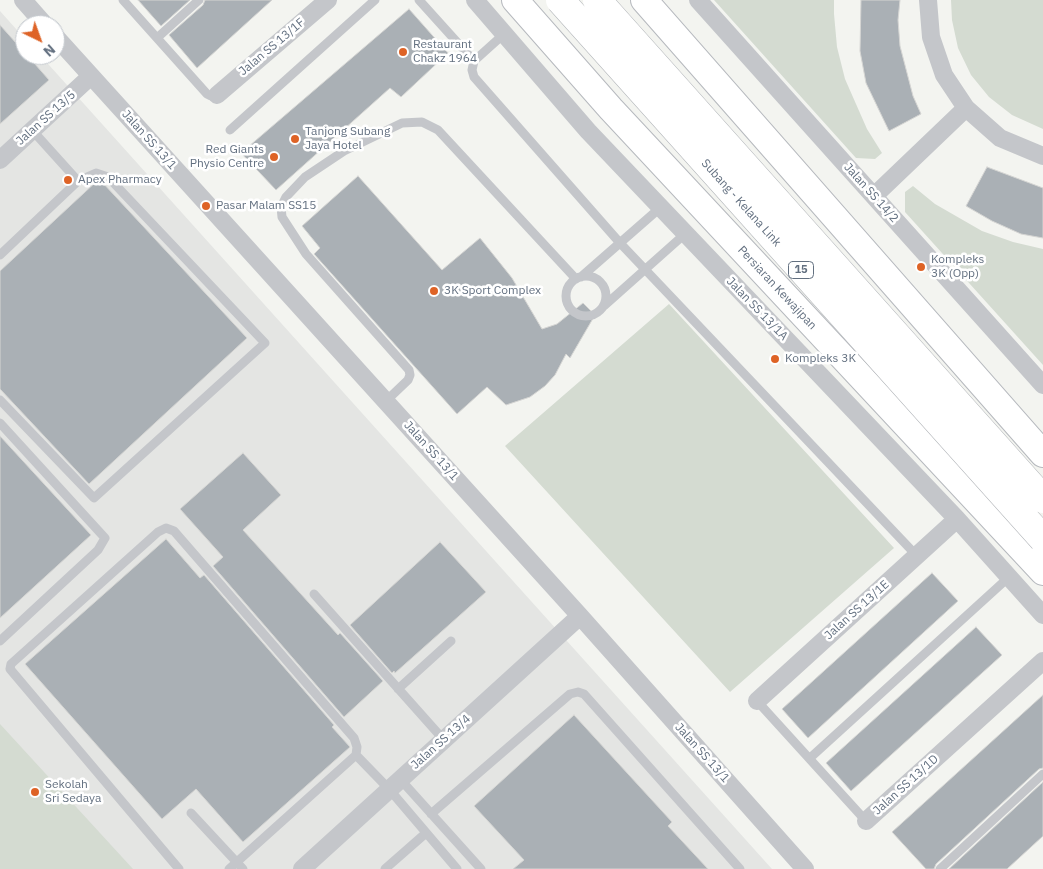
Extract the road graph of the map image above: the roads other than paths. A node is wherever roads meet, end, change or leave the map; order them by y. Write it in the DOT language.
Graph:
graph roads {
  1 [pos="23,0"];
  2 [pos="123,0"];
  3 [pos="199,0"];
  4 [pos="328,0"];
  5 [pos="375,0"];
  6 [pos="419,0"];
  7 [pos="475,0"];
  8 [pos="514,0"];
  9 [pos="560,0"];
  10 [pos="596,0"];
  11 [pos="644,0"];
  12 [pos="698,0"];
  13 [pos="928,0"];
  14 [pos="36,15"];
  15 [pos="504,34"];
  16 [pos="157,38"];
  17 [pos="65,47"];
  18 [pos="474,61"];
  19 [pos="91,76"];
  20 [pos="216,95"];
  21 [pos="966,108"];
  22 [pos="32,130"];
  23 [pos="230,130"];
  24 [pos="1043,156"];
  25 [pos="0,160"];
  26 [pos="78,181"];
  27 [pos="683,187"];
  28 [pos="810,189"];
  29 [pos="874,196"];
  30 [pos="661,207"];
  31 [pos="686,233"];
  32 [pos="620,243"];
  33 [pos="0,255"];
  34 [pos="644,270"];
  35 [pos="578,278"];
  36 [pos="602,309"];
  37 [pos="1043,385"];
  38 [pos="0,400"];
  39 [pos="386,401"];
  40 [pos="0,423"];
  41 [pos="1043,454"];
  42 [pos="1043,499"];
  43 [pos="957,519"];
  44 [pos="1043,539"];
  45 [pos="917,556"];
  46 [pos="1043,572"];
  47 [pos="1009,577"];
  48 [pos="314,594"];
  49 [pos="1043,615"];
  50 [pos="580,616"];
  51 [pos="0,641"];
  52 [pos="452,641"];
  53 [pos="1043,661"];
  54 [pos="398,689"];
  55 [pos="757,701"];
  56 [pos="444,740"];
  57 [pos="356,755"];
  58 [pos="810,758"];
  59 [pos="1043,774"];
  60 [pos="395,784"];
  61 [pos="191,812"];
  62 [pos="431,814"];
  63 [pos="866,821"];
  64 [pos="426,833"];
  65 [pos="240,866"];
  66 [pos="179,869"];
  67 [pos="229,869"];
  68 [pos="302,869"];
  69 [pos="385,869"];
  70 [pos="457,869"];
  71 [pos="481,869"];
  72 [pos="740,869"];
  73 [pos="805,869"];
  74 [pos="940,869"];
  1 -- 14 [label="street"];
  2 -- 16 [label="lane"];
  3 -- 16 [label="lane"];
  4 -- 20 [label="street, Jalan SS 13/1F"];
  5 -- 23 [label="lane"];
  6 -- 18 [label="lane"];
  7 -- 15 [label="street, Jalan SS 13/1A"];
  8 -- 27 [label="main road, Persiaran Kewajipan"];
  9 -- 44 [label="main road, Subang - Kelana Link / 15, bridge"];
  10 -- 42 [label="main road, 15, bridge"];
  11 -- 28 [label="main road"];
  12 -- 29 [label="street, Jalan SS 14/2"];
  13 -- 21 [label="street"];
  15 -- 18 [label="lane"];
  15 -- 30 [label="street, Jalan SS 13/1A"];
  16 -- 20 [label="lane"];
  17 -- 19 [label="street, Jalan SS 13/1"];
  18 -- 32 [label="lane"];
  19 -- 22 [label="street, Jalan SS 13/5"];
  19 -- 39 [label="street, Jalan SS 13/1"];
  21 -- 24 [label="street"];
  21 -- 29 [label="street"];
  22 -- 25 [label="street, Jalan SS 13/5"];
  22 -- 26 [label="lane"];
  26 -- 33 [label="lane"];
  26 -- 38 [label="lane"];
  27 -- 28 [label="main road"];
  27 -- 46 [label="main road, Persiaran Kewajipan"];
  28 -- 41 [label="main road"];
  29 -- 37 [label="street, Jalan SS 14/2"];
  30 -- 31 [label="street, Jalan SS 13/1A"];
  30 -- 32 [label="lane"];
  31 -- 34 [label="lane"];
  31 -- 43 [label="street, Jalan SS 13/1A"];
  32 -- 34 [label="lane"];
  32 -- 35 [label="lane"];
  34 -- 36 [label="lane"];
  34 -- 45 [label="lane"];
  35 -- 36 [label="lane"];
  35 -- 36 [label="lane"];
  35 -- 39 [label="lane"];
  39 -- 50 [label="street, Jalan SS 13/1"];
  40 -- 51 [label="lane"];
  43 -- 45 [label="street, Jalan SS 13/1E"];
  43 -- 47 [label="street, Jalan SS 13/1A"];
  45 -- 55 [label="street, Jalan SS 13/1E"];
  47 -- 49 [label="street, Jalan SS 13/1A"];
  47 -- 58 [label="lane"];
  48 -- 54 [label="lane"];
  50 -- 56 [label="street, Jalan SS 13/4"];
  50 -- 73 [label="street, Jalan SS 13/1"];
  52 -- 54 [label="lane"];
  53 -- 63 [label="street, Jalan SS 13/1D"];
  54 -- 56 [label="lane"];
  55 -- 58 [label="lane, Jalan SS 13/1D"];
  56 -- 60 [label="street, Jalan SS 13/4"];
  57 -- 60 [label="lane"];
  57 -- 65 [label="lane"];
  57 -- 66 [label="lane"];
  58 -- 63 [label="lane, Jalan SS 13/1D"];
  59 -- 74 [label="lane"];
  60 -- 62 [label="lane"];
  60 -- 64 [label="lane"];
  60 -- 68 [label="street, Jalan SS 13/4"];
  61 -- 65 [label="lane"];
  62 -- 71 [label="lane"];
  62 -- 72 [label="lane"];
  64 -- 69 [label="lane"];
  64 -- 70 [label="lane"];
  65 -- 67 [label="lane"];
}
